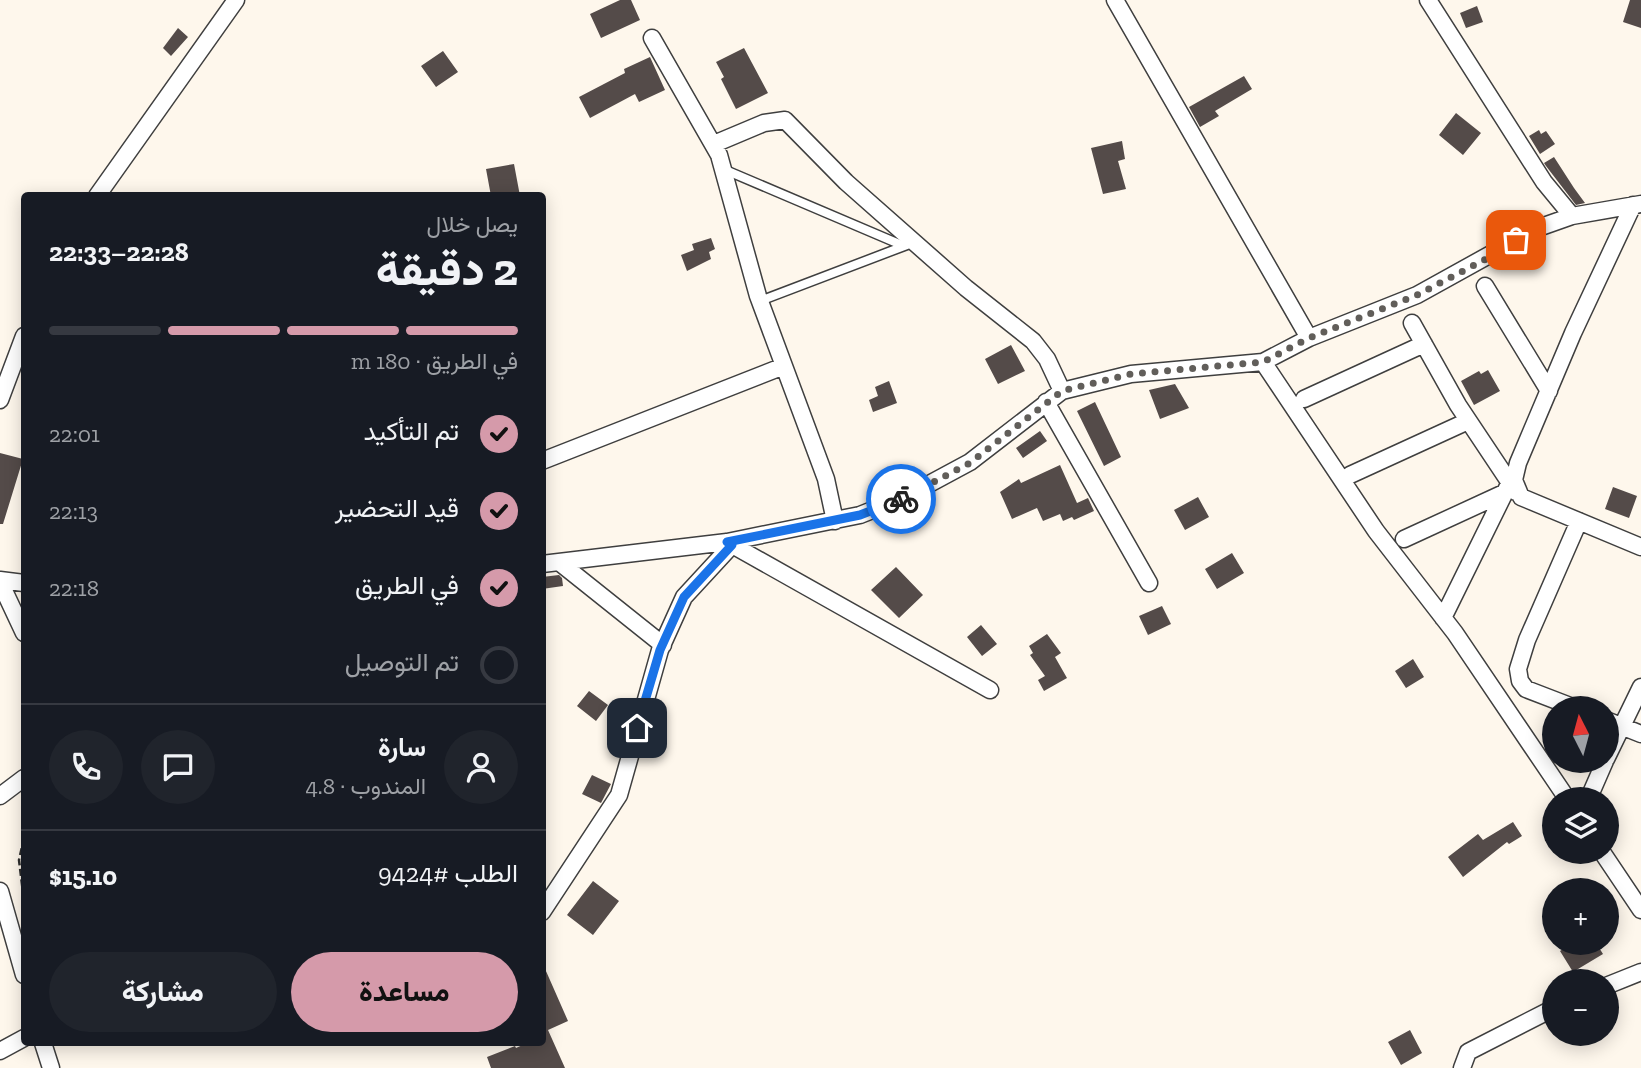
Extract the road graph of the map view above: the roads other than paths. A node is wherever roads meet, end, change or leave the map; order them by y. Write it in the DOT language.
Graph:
graph roads {
  1 [pos="236,0"];
  2 [pos="1115,0"];
  3 [pos="1428,0"];
  4 [pos="652,37"];
  5 [pos="714,144"];
  6 [pos="723,169"];
  7 [pos="100,192"];
  8 [pos="1637,204"];
  9 [pos="1572,216"];
  10 [pos="909,244"];
  11 [pos="1485,286"];
  12 [pos="760,302"];
  13 [pos="1412,323"];
  14 [pos="1309,338"];
  15 [pos="21,344"];
  16 [pos="1424,344"];
  17 [pos="1263,362"];
  18 [pos="784,366"];
  19 [pos="1062,391"];
  20 [pos="1549,391"];
  21 [pos="1304,399"];
  22 [pos="0,400"];
  23 [pos="1046,402"];
  24 [pos="1468,421"];
  25 [pos="546,459"];
  26 [pos="1350,475"];
  27 [pos="1511,486"];
  28 [pos="835,520"];
  29 [pos="1579,521"];
  30 [pos="1404,539"];
  31 [pos="729,544"];
  32 [pos="1641,547"];
  33 [pos="559,562"];
  34 [pos="546,564"];
  35 [pos="0,581"];
  36 [pos="21,583"];
  37 [pos="1149,583"];
  38 [pos="1443,618"];
  39 [pos="21,626"];
  40 [pos="663,645"];
  41 [pos="1641,687"];
  42 [pos="990,690"];
  43 [pos="1542,696"];
  44 [pos="1619,716"];
  45 [pos="1619,725"];
  46 [pos="1641,734"];
  47 [pos="21,780"];
  48 [pos="1559,787"];
  49 [pos="0,796"];
  50 [pos="1610,864"];
  51 [pos="0,891"];
  52 [pos="1639,905"];
  53 [pos="546,906"];
  54 [pos="4,922"];
  55 [pos="21,967"];
  56 [pos="1641,972"];
  57 [pos="1619,981"];
  58 [pos="1542,1014"];
  59 [pos="21,1040"];
  60 [pos="44,1046"];
  61 [pos="0,1051"];
  62 [pos="51,1068"];
  63 [pos="1462,1068"];
  1 -- 7 [label="street"];
  2 -- 14 [label="street"];
  3 -- 9 [label="street"];
  4 -- 5 [label="street"];
  5 -- 6 [label="street"];
  5 -- 10 [label="street"];
  6 -- 10 [label="lane"];
  6 -- 12 [label="street"];
  8 -- 9 [label="street"];
  8 -- 20 [label="street"];
  9 -- 14 [label="street"];
  10 -- 12 [label="lane"];
  10 -- 19 [label="street"];
  11 -- 20 [label="street"];
  12 -- 18 [label="street"];
  13 -- 16 [label="street"];
  14 -- 17 [label="street"];
  15 -- 22 [label="street"];
  16 -- 21 [label="street"];
  16 -- 24 [label="street"];
  17 -- 19 [label="street"];
  17 -- 38 [label="street"];
  18 -- 25 [label="street"];
  18 -- 28 [label="street"];
  19 -- 23 [label="street"];
  20 -- 27 [label="street"];
  23 -- 28 [label="street"];
  23 -- 37 [label="street"];
  24 -- 26 [label="street"];
  24 -- 27 [label="street"];
  27 -- 29 [label="street"];
  27 -- 30 [label="street"];
  27 -- 38 [label="street"];
  28 -- 31 [label="street"];
  29 -- 32 [label="street"];
  29 -- 43 [label="street"];
  31 -- 33 [label="street"];
  31 -- 40 [label="street"];
  31 -- 42 [label="street"];
  33 -- 34 [label="street"];
  33 -- 40 [label="street"];
  35 -- 36 [label="street"];
  35 -- 39 [label="street"];
  38 -- 48 [label="street"];
  40 -- 53 [label="street"];
  41 -- 44 [label="street"];
  45 -- 46 [label="street"];
  47 -- 49 [label="street"];
  50 -- 52 [label="street"];
  51 -- 54 [label="street"];
  54 -- 55 [label="street"];
  56 -- 57 [label="street"];
  58 -- 63 [label="street"];
  59 -- 61 [label="street"];
  60 -- 62 [label="street"];
}
